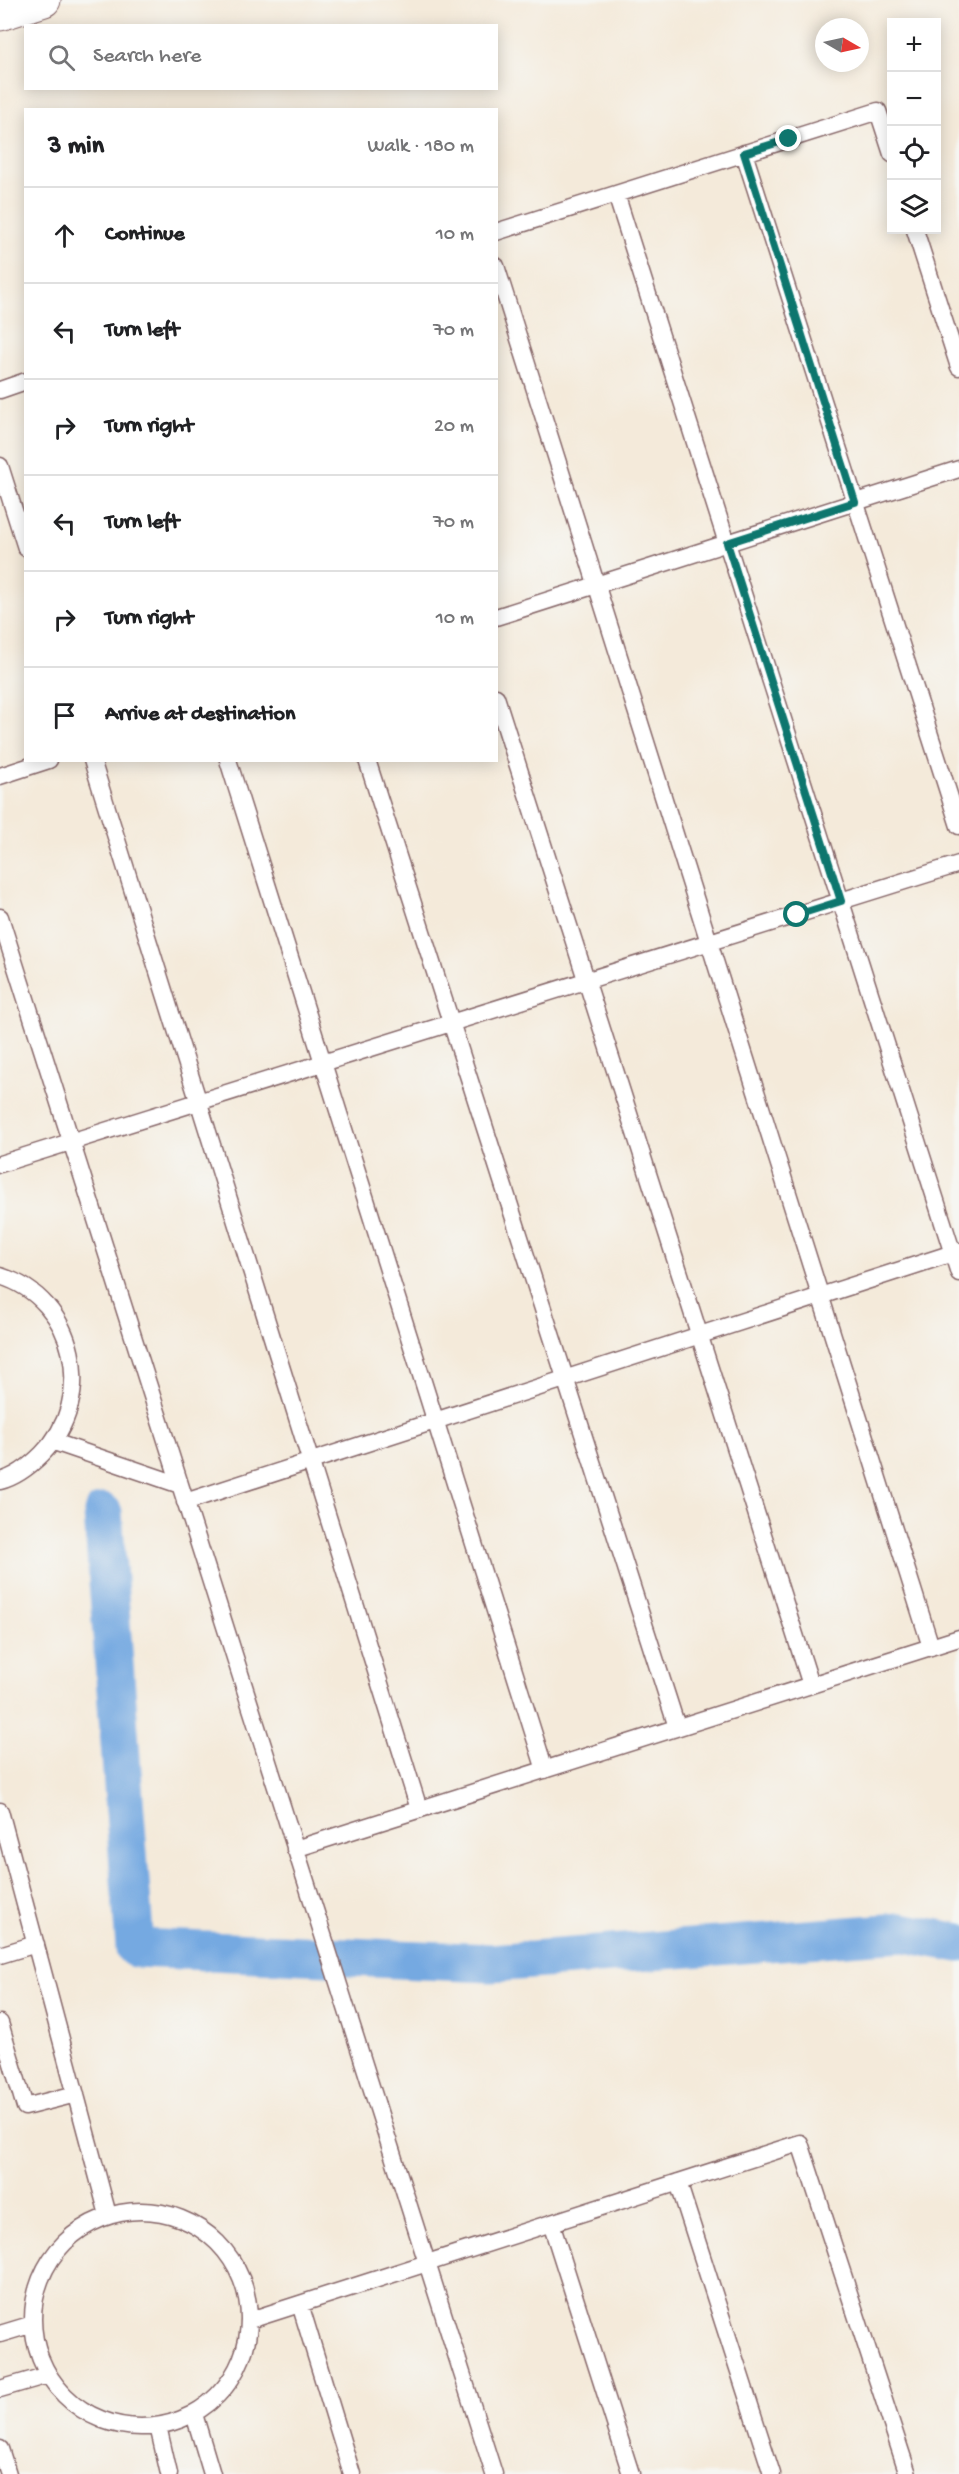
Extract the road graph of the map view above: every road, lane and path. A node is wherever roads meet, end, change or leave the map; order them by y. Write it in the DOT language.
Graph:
graph roads {
  1 [pos="44,0"];
  2 [pos="0,14"];
  3 [pos="887,141"];
  4 [pos="744,153"];
  5 [pos="616,194"];
  6 [pos="498,231"];
  7 [pos="916,234"];
  8 [pos="498,272"];
  9 [pos="959,367"];
  10 [pos="24,382"];
  11 [pos="0,390"];
  12 [pos="0,466"];
  13 [pos="959,469"];
  14 [pos="855,502"];
  15 [pos="24,542"];
  16 [pos="727,543"];
  17 [pos="597,585"];
  18 [pos="498,616"];
  19 [pos="498,703"];
  20 [pos="43,762"];
  21 [pos="93,762"];
  22 [pos="229,762"];
  23 [pos="368,762"];
  24 [pos="0,776"];
  25 [pos="959,826"];
  26 [pos="959,864"];
  27 [pos="841,901"];
  28 [pos="0,917"];
  29 [pos="710,942"];
  30 [pos="587,980"];
  31 [pos="452,1023"];
  32 [pos="323,1063"];
  33 [pos="198,1102"];
  34 [pos="71,1141"];
  35 [pos="0,1164"];
  36 [pos="956,1252"];
  37 [pos="959,1273"];
  38 [pos="0,1276"];
  39 [pos="821,1296"];
  40 [pos="700,1335"];
  41 [pos="566,1378"];
  42 [pos="435,1421"];
  43 [pos="54,1442"];
  44 [pos="310,1461"];
  45 [pos="0,1481"];
  46 [pos="180,1485"];
  47 [pos="185,1502"];
  48 [pos="959,1638"];
  49 [pos="931,1647"];
  50 [pos="811,1685"];
  51 [pos="677,1727"];
  52 [pos="545,1770"];
  53 [pos="419,1809"];
  54 [pos="0,1811"];
  55 [pos="295,1849"];
  56 [pos="36,1944"];
  57 [pos="0,1956"];
  58 [pos="0,2023"];
  59 [pos="76,2094"];
  60 [pos="678,2182"];
  61 [pos="108,2215"];
  62 [pos="552,2223"];
  63 [pos="427,2263"];
  64 [pos="300,2304"];
  65 [pos="250,2320"];
  66 [pos="33,2324"];
  67 [pos="0,2334"];
  68 [pos="48,2375"];
  69 [pos="0,2390"];
  70 [pos="194,2414"];
  71 [pos="158,2426"];
  72 [pos="0,2449"];
  73 [pos="8,2474"];
  74 [pos="169,2474"];
  75 [pos="212,2474"];
  76 [pos="352,2474"];
  77 [pos="494,2474"];
  78 [pos="631,2474"];
  79 [pos="772,2474"];
  80 [pos="908,2474"];
  1 -- 2 [label="main road"];
  3 -- 4 [label="lane"];
  4 -- 5 [label="lane"];
  4 -- 14 [label="lane"];
  5 -- 6 [label="lane"];
  5 -- 16 [label="lane"];
  7 -- 9 [label="lane"];
  8 -- 17 [label="lane"];
  10 -- 11 [label="lane"];
  12 -- 15 [label="lane"];
  13 -- 14 [label="lane"];
  14 -- 16 [label="lane"];
  14 -- 25 [label="lane"];
  16 -- 17 [label="lane"];
  16 -- 27 [label="lane"];
  17 -- 18 [label="lane"];
  17 -- 29 [label="lane"];
  19 -- 30 [label="lane"];
  20 -- 24 [label="lane"];
  21 -- 33 [label="lane"];
  22 -- 32 [label="lane"];
  23 -- 31 [label="lane"];
  26 -- 27 [label="lane"];
  27 -- 29 [label="lane"];
  27 -- 36 [label="lane"];
  28 -- 34 [label="lane"];
  29 -- 30 [label="lane"];
  29 -- 39 [label="lane"];
  30 -- 31 [label="lane"];
  30 -- 40 [label="lane"];
  31 -- 32 [label="lane"];
  31 -- 41 [label="lane"];
  32 -- 33 [label="lane"];
  32 -- 42 [label="lane"];
  33 -- 34 [label="lane"];
  33 -- 44 [label="lane"];
  34 -- 35 [label="lane"];
  34 -- 46 [label="lane"];
  36 -- 37 [label="lane"];
  36 -- 39 [label="lane"];
  38 -- 43 [label="lane"];
  39 -- 40 [label="lane"];
  39 -- 49 [label="lane"];
  40 -- 41 [label="lane"];
  40 -- 50 [label="lane"];
  41 -- 42 [label="lane"];
  41 -- 51 [label="lane"];
  42 -- 44 [label="lane"];
  42 -- 52 [label="lane"];
  43 -- 45 [label="lane"];
  43 -- 46 [label="lane"];
  44 -- 47 [label="lane"];
  44 -- 53 [label="lane"];
  46 -- 47 [label="lane"];
  47 -- 55 [label="lane"];
  48 -- 49 [label="lane"];
  49 -- 50 [label="lane"];
  50 -- 51 [label="lane"];
  51 -- 52 [label="lane"];
  52 -- 53 [label="lane"];
  53 -- 55 [label="lane"];
  54 -- 56 [label="lane"];
  55 -- 63 [label="lane"];
  56 -- 57 [label="lane"];
  56 -- 59 [label="lane"];
  58 -- 59 [label="lane"];
  59 -- 61 [label="lane"];
  60 -- 62 [label="lane"];
  60 -- 79 [label="lane"];
  60 -- 80 [label="lane"];
  61 -- 65 [label="lane"];
  61 -- 66 [label="lane"];
  62 -- 63 [label="lane"];
  62 -- 78 [label="lane"];
  63 -- 64 [label="lane"];
  63 -- 77 [label="lane"];
  64 -- 65 [label="lane"];
  64 -- 76 [label="lane"];
  65 -- 70 [label="lane"];
  66 -- 67 [label="lane"];
  66 -- 68 [label="lane"];
  68 -- 69 [label="lane"];
  68 -- 71 [label="lane"];
  70 -- 71 [label="lane"];
  70 -- 75 [label="lane"];
  71 -- 74 [label="lane"];
  72 -- 73 [label="lane"];
}
